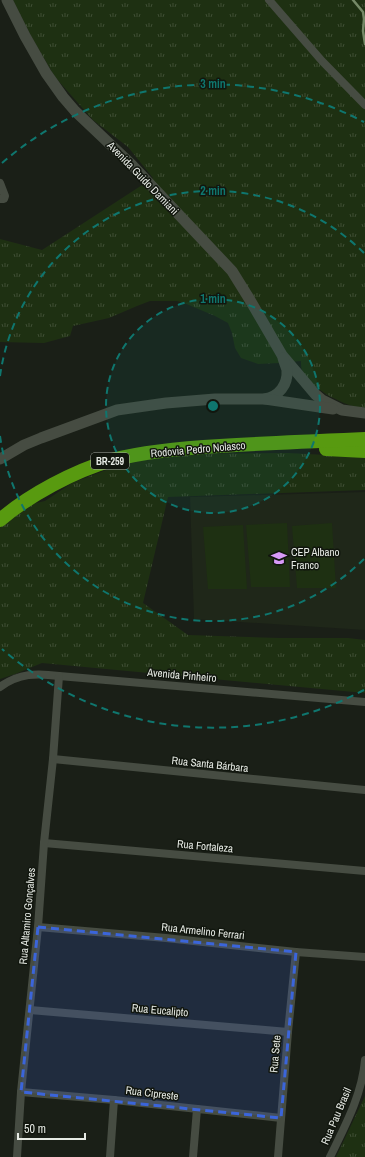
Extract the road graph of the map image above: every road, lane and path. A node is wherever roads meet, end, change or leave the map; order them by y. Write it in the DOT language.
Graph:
graph roads {
  1 [pos="7,0"];
  2 [pos="269,0"];
  3 [pos="365,105"];
  4 [pos="0,183"];
  5 [pos="2,198"];
  6 [pos="282,355"];
  7 [pos="265,399"];
  8 [pos="342,410"];
  9 [pos="365,413"];
  10 [pos="365,433"];
  11 [pos="365,440"];
  12 [pos="332,441"];
  13 [pos="233,445"];
  14 [pos="365,451"];
  15 [pos="1,456"];
  16 [pos="0,520"];
  17 [pos="59,676"];
  18 [pos="0,687"];
  19 [pos="365,702"];
  20 [pos="53,760"];
  21 [pos="365,790"];
  22 [pos="44,843"];
  23 [pos="365,871"];
  24 [pos="38,927"];
  25 [pos="296,952"];
  26 [pos="365,957"];
  27 [pos="30,1010"];
  28 [pos="288,1032"];
  29 [pos="365,1060"];
  30 [pos="21,1092"];
  31 [pos="114,1100"];
  32 [pos="197,1110"];
  33 [pos="281,1118"];
  34 [pos="17,1157"];
  35 [pos="110,1157"];
  36 [pos="193,1157"];
  37 [pos="278,1157"];
  38 [pos="330,1157"];
  1 -- 6 [label="street, Avenida Guido Damiani"];
  2 -- 3 [label="street"];
  4 -- 5 [label="street"];
  6 -- 7 [label="street, Avenida Guido Damiani"];
  6 -- 8 [label="street, Avenida Guido Damiani"];
  7 -- 8 [label="street"];
  7 -- 15 [label="street"];
  8 -- 9 [label="street, Avenida Guido Damiani"];
  10 -- 12 [label="highway"];
  11 -- 12 [label="highway, Rodovia Pedro Nolasco / BR-259"];
  12 -- 13 [label="highway, Rodovia Pedro Nolasco / BR-259"];
  13 -- 14 [label="highway"];
  13 -- 16 [label="highway, Rodovia Pedro Nolasco / BR-259"];
  17 -- 18 [label="street, Avenida Pinheiro"];
  17 -- 19 [label="street, Avenida Pinheiro"];
  17 -- 20 [label="street, Rua Altamiro Gonçalves"];
  20 -- 21 [label="street, Rua Santa Bárbara"];
  20 -- 22 [label="street, Rua Altamiro Gonçalves"];
  22 -- 23 [label="street, Rua Fortaleza"];
  22 -- 24 [label="street, Rua Altamiro Gonçalves"];
  24 -- 25 [label="street, Rua Armelino Ferrari"];
  24 -- 27 [label="street, Rua Altamiro Gonçalves"];
  25 -- 26 [label="street, Rua Armelino Ferrari"];
  25 -- 28 [label="street, Rua Sete"];
  27 -- 28 [label="street, Rua Eucalipto"];
  27 -- 30 [label="street, Rua Altamiro Gonçalves"];
  28 -- 33 [label="street, Rua Sete"];
  29 -- 38 [label="street, Rua Pau Brasil"];
  30 -- 31 [label="street, Rua Cipreste"];
  30 -- 34 [label="street, Rua Altamiro Gonçalves"];
  31 -- 32 [label="street, Rua Cipreste"];
  31 -- 35 [label="street"];
  32 -- 33 [label="street, Rua Cipreste"];
  32 -- 36 [label="street"];
  33 -- 37 [label="street, Rua Sete"];
}
